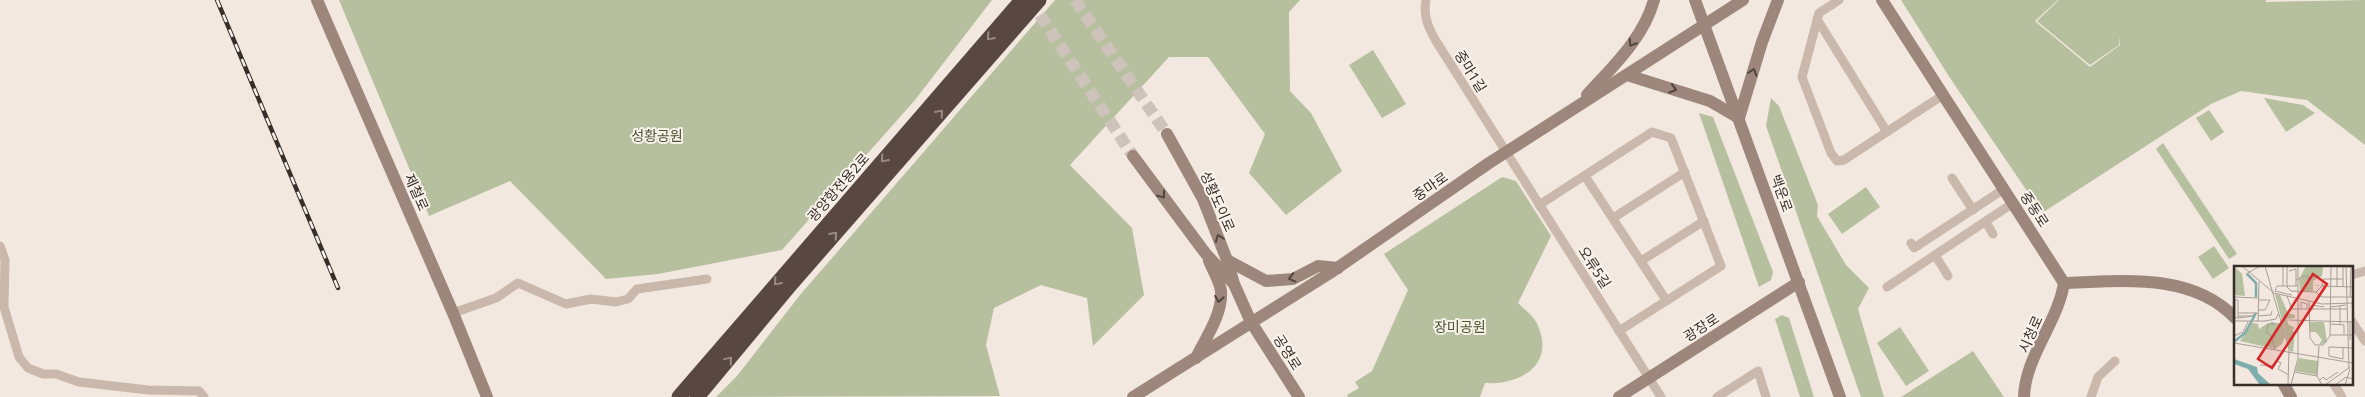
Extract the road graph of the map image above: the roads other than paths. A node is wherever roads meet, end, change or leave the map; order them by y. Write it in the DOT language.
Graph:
graph roads {
  1 [pos="317,0"];
  2 [pos="1022,0"];
  3 [pos="1039,0"];
  4 [pos="1426,0"];
  5 [pos="1654,0"];
  6 [pos="1695,0"];
  7 [pos="1743,0"];
  8 [pos="1778,0"];
  9 [pos="1839,0"];
  10 [pos="1882,0"];
  11 [pos="1817,19"];
  12 [pos="1704,25"];
  13 [pos="1626,75"];
  14 [pos="1943,94"];
  15 [pos="1573,109"];
  16 [pos="1739,118"];
  17 [pos="1887,132"];
  18 [pos="1167,134"];
  19 [pos="1505,153"];
  20 [pos="1133,156"];
  21 [pos="1685,172"];
  22 [pos="1585,176"];
  23 [pos="1952,178"];
  24 [pos="2004,189"];
  25 [pos="2013,203"];
  26 [pos="1539,205"];
  27 [pos="1972,210"];
  28 [pos="1613,218"];
  29 [pos="1704,221"];
  30 [pos="1986,222"];
  31 [pos="1993,234"];
  32 [pos="1911,243"];
  33 [pos="0,246"];
  34 [pos="1206,254"];
  35 [pos="1934,255"];
  36 [pos="1227,260"];
  37 [pos="1640,262"];
  38 [pos="1338,268"];
  39 [pos="2365,271"];
  40 [pos="2352,275"];
  41 [pos="1948,276"];
  42 [pos="706,279"];
  43 [pos="1799,282"];
  44 [pos="2064,283"];
  45 [pos="1234,284"];
  46 [pos="1887,287"];
  47 [pos="1666,300"];
  48 [pos="453,313"];
  49 [pos="2234,317"];
  50 [pos="1251,322"];
  51 [pos="2352,322"];
  52 [pos="1619,331"];
  53 [pos="2365,341"];
  54 [pos="1196,358"];
  55 [pos="2115,361"];
  56 [pos="1649,378"];
  57 [pos="2284,384"];
  58 [pos="2334,384"];
  59 [pos="204,397"];
  60 [pos="486,397"];
  61 [pos="679,397"];
  62 [pos="697,397"];
  63 [pos="1134,397"];
  64 [pos="1299,397"];
  65 [pos="1619,397"];
  66 [pos="1661,397"];
  67 [pos="1717,397"];
  68 [pos="1766,397"];
  69 [pos="1840,397"];
  70 [pos="2024,397"];
  71 [pos="2091,397"];
  72 [pos="2291,397"];
  73 [pos="2342,397"];
  1 -- 48 [label="main road, 제철로"];
  2 -- 61 [label="highway, 광양항전용2로, one-way"];
  62 -- 3 [label="highway, 광양항전용2로, one-way"];
  4 -- 19 [label="street, 중마1길"];
  5 -- 15 [label="main road, one-way"];
  6 -- 12 [label="main road, 백운로"];
  7 -- 12 [label="main road, 중마로"];
  16 -- 8 [label="main road, one-way"];
  9 -- 11 [label="street"];
  10 -- 14 [label="main road, 중동로"];
  11 -- 17 [label="street"];
  11 -- 17 [label="street"];
  12 -- 13 [label="main road, 중마로"];
  12 -- 16 [label="main road, 백운로"];
  13 -- 15 [label="main road, 중마로"];
  13 -- 16 [label="main road, one-way"];
  14 -- 17 [label="street"];
  14 -- 24 [label="main road, 중동로"];
  15 -- 19 [label="main road, 중마로"];
  16 -- 43 [label="main road, 백운로"];
  36 -- 18 [label="main road, 성황도이로, one-way"];
  19 -- 26 [label="street, 오류5길"];
  19 -- 38 [label="main road, 중마로"];
  20 -- 34 [label="main road, 성황도이로, one-way"];
  21 -- 22 [label="street"];
  21 -- 28 [label="street"];
  21 -- 29 [label="street"];
  22 -- 26 [label="street"];
  22 -- 28 [label="street"];
  23 -- 27 [label="street"];
  24 -- 25 [label="main road, 중동로"];
  24 -- 27 [label="street"];
  25 -- 30 [label="street"];
  25 -- 44 [label="main road, 중동로"];
  26 -- 52 [label="street, 오류5길"];
  27 -- 32 [label="street"];
  28 -- 37 [label="street"];
  29 -- 37 [label="street"];
  29 -- 47 [label="street"];
  30 -- 31 [label="street"];
  30 -- 35 [label="street"];
  33 -- 59 [label="street"];
  34 -- 45 [label="main road, 성황도이로"];
  34 -- 54 [label="main road, one-way"];
  35 -- 41 [label="street"];
  35 -- 46 [label="street"];
  38 -- 36 [label="main road, one-way"];
  36 -- 45 [label="main road, 성황도이로"];
  37 -- 47 [label="street"];
  38 -- 50 [label="main road, 중마로"];
  39 -- 40 [label="street"];
  42 -- 48 [label="street"];
  43 -- 56 [label="main road, 광장로"];
  43 -- 69 [label="main road, 백운로"];
  44 -- 49 [label="main road"];
  44 -- 70 [label="main road, 시청로"];
  45 -- 50 [label="main road, 성황도이로"];
  47 -- 52 [label="street"];
  48 -- 60 [label="main road, 제철로"];
  50 -- 54 [label="main road, 중마로"];
  50 -- 64 [label="main road, 공영로"];
  51 -- 53 [label="street"];
  52 -- 56 [label="street, 오류5길"];
  54 -- 63 [label="main road, 중마로"];
  55 -- 71 [label="street"];
  56 -- 65 [label="main road, 광장로"];
  56 -- 66 [label="street, 오류5길"];
  57 -- 72 [label="main road"];
  58 -- 73 [label="street"];
  67 -- 68 [label="street"];
}
